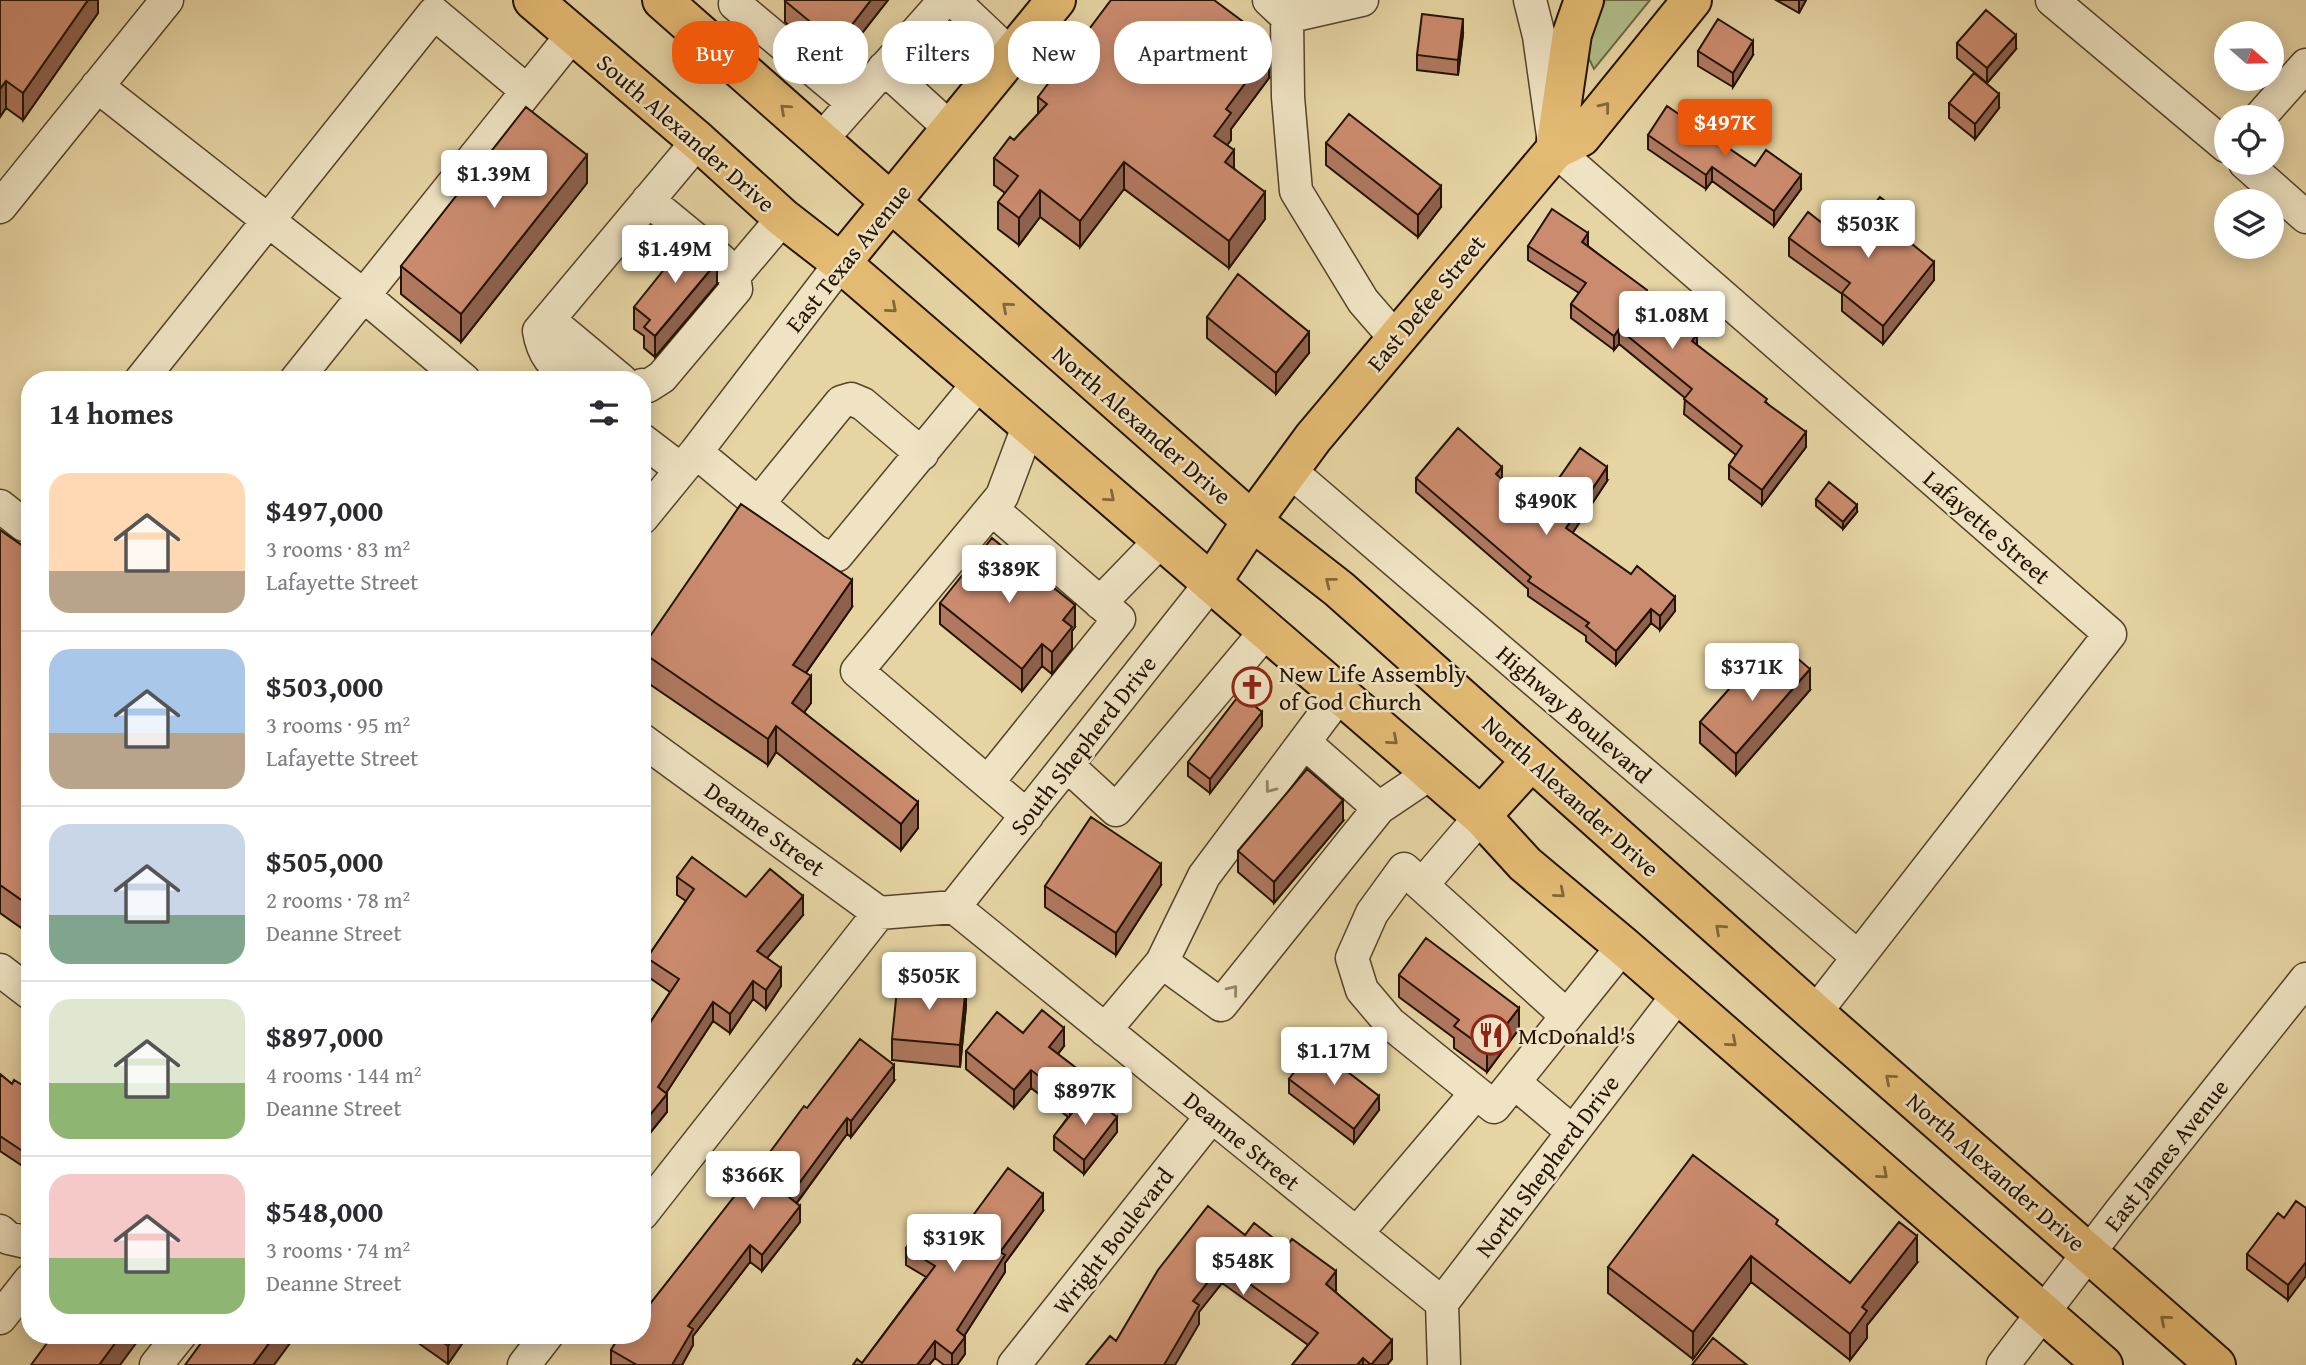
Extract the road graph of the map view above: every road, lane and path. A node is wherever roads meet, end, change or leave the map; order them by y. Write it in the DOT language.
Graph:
graph roads {
  1 [pos="167,0"];
  2 [pos="533,0"];
  3 [pos="662,0"];
  4 [pos="945,0"];
  5 [pos="953,0"];
  6 [pos="1056,0"];
  7 [pos="1362,0"];
  8 [pos="1530,0"];
  9 [pos="1584,0"];
  10 [pos="1692,0"];
  11 [pos="2052,0"];
  12 [pos="736,2"];
  13 [pos="433,4"];
  14 [pos="1278,9"];
  15 [pos="685,21"];
  16 [pos="720,21"];
  17 [pos="926,21"];
  18 [pos="1039,21"];
  19 [pos="573,34"];
  20 [pos="1008,52"];
  21 [pos="1008,59"];
  22 [pos="2306,65"];
  23 [pos="882,70"];
  24 [pos="756,84"];
  25 [pos="902,84"];
  26 [pos="97,86"];
  27 [pos="527,91"];
  28 [pos="853,103"];
  29 [pos="2271,105"];
  30 [pos="951,129"];
  31 [pos="2214,136"];
  32 [pos="698,141"];
  33 [pos="820,141"];
  34 [pos="1555,150"];
  35 [pos="2259,175"];
  36 [pos="648,201"];
  37 [pos="890,204"];
  38 [pos="0,207"];
  39 [pos="2306,217"];
  40 [pos="783,218"];
  41 [pos="268,221"];
  42 [pos="841,263"];
  43 [pos="734,276"];
  44 [pos="363,295"];
  45 [pos="549,320"];
  46 [pos="1396,339"];
  47 [pos="148,371"];
  48 [pos="303,371"];
  49 [pos="453,371"];
  50 [pos="561,371"];
  51 [pos="610,371"];
  52 [pos="651,384"];
  53 [pos="978,384"];
  54 [pos="1028,427"];
  55 [pos="651,444"];
  56 [pos="922,454"];
  57 [pos="688,461"];
  58 [pos="1289,470"];
  59 [pos="758,504"];
  60 [pos="651,507"];
  61 [pos="992,509"];
  62 [pos="1252,521"];
  63 [pos="1161,540"];
  64 [pos="1211,583"];
  65 [pos="1100,603"];
  66 [pos="1266,631"];
  67 [pos="1340,694"];
  68 [pos="1304,742"];
  69 [pos="651,747"];
  70 [pos="1531,761"];
  71 [pos="1067,765"];
  72 [pos="1431,773"];
  73 [pos="988,782"];
  74 [pos="1379,808"];
  75 [pos="1027,816"];
  76 [pos="1481,816"];
  77 [pos="1422,885"];
  78 [pos="954,907"];
  79 [pos="879,913"];
  80 [pos="1623,946"];
  81 [pos="1858,957"];
  82 [pos="1162,962"];
  83 [pos="0,970"];
  84 [pos="2306,979"];
  85 [pos="21,986"];
  86 [pos="1678,995"];
  87 [pos="1815,1013"];
  88 [pos="1567,1016"];
  89 [pos="1105,1030"];
  90 [pos="1515,1083"];
  91 [pos="1476,1093"];
  92 [pos="1211,1117"];
  93 [pos="1573,1132"];
  94 [pos="651,1203"];
  95 [pos="0,1231"];
  96 [pos="1357,1233"];
  97 [pos="21,1241"];
  98 [pos="2089,1254"];
  99 [pos="21,1291"];
  100 [pos="1442,1303"];
  101 [pos="2043,1314"];
  102 [pos="0,1318"];
  103 [pos="173,1344"];
  104 [pos="540,1344"];
  105 [pos="156,1365"];
  106 [pos="524,1365"];
  107 [pos="1014,1365"];
  108 [pos="1444,1365"];
  109 [pos="2003,1365"];
  110 [pos="2103,1365"];
  111 [pos="2216,1365"];
  1 -- 26 [label="street"];
  2 -- 19 [label="main road, South Alexander Drive"];
  3 -- 15 [label="main road"];
  4 -- 17 [label="street"];
  5 -- 20 [label="street"];
  6 -- 18 [label="main road, East Texas Avenue"];
  7 -- 14 [label="street"];
  8 -- 34 [label="street"];
  9 -- 34 [label="main road"];
  34 -- 10 [label="main road, one-way"];
  11 -- 31 [label="street"];
  12 -- 16 [label="street"];
  12 -- 28 [label="street"];
  13 -- 27 [label="street"];
  13 -- 41 [label="street"];
  14 -- 46 [label="street"];
  19 -- 27 [label="street"];
  19 -- 32 [label="main road, South Alexander Drive"];
  21 -- 30 [label="main road, East Texas Avenue"];
  22 -- 29 [label="street"];
  23 -- 28 [label="street"];
  33 -- 24 [label="main road, one-way"];
  25 -- 30 [label="street"];
  26 -- 38 [label="street"];
  26 -- 41 [label="street"];
  27 -- 44 [label="street"];
  28 -- 33 [label="street"];
  30 -- 37 [label="main road, East Texas Avenue"];
  32 -- 36 [label="street"];
  32 -- 40 [label="main road, South Alexander Drive"];
  33 -- 37 [label="main road"];
  34 -- 46 [label="main road, East Defee Street"];
  34 -- 81 [label="street, Lafayette Street"];
  35 -- 39 [label="street"];
  36 -- 43 [label="street"];
  36 -- 45 [label="street"];
  37 -- 42 [label="main road, East Texas Avenue"];
  62 -- 37 [label="main road, North Alexander Drive, one-way"];
  40 -- 42 [label="main road, South Alexander Drive"];
  40 -- 43 [label="street"];
  41 -- 44 [label="street"];
  41 -- 47 [label="street"];
  42 -- 53 [label="main road, one-way"];
  42 -- 57 [label="street, East Texas Avenue"];
  43 -- 52 [label="street"];
  44 -- 48 [label="street"];
  44 -- 49 [label="street"];
  45 -- 50 [label="street"];
  45 -- 51 [label="street"];
  46 -- 58 [label="main road, East Defee Street"];
  53 -- 54 [label="main road"];
  53 -- 56 [label="street"];
  54 -- 61 [label="street"];
  54 -- 63 [label="main road, one-way"];
  55 -- 57 [label="street"];
  56 -- 59 [label="street"];
  56 -- 59 [label="street"];
  57 -- 59 [label="street"];
  57 -- 60 [label="street, East Texas Avenue"];
  58 -- 62 [label="main road, East Defee Street"];
  58 -- 81 [label="street, Highway Boulevard"];
  61 -- 65 [label="street"];
  61 -- 73 [label="street"];
  62 -- 64 [label="main road, East Defee Street"];
  70 -- 62 [label="main road, North Alexander Drive, one-way"];
  63 -- 64 [label="main road"];
  63 -- 65 [label="street"];
  64 -- 66 [label="main road"];
  64 -- 71 [label="street, South Shepherd Drive"];
  65 -- 73 [label="street"];
  66 -- 67 [label="main road"];
  66 -- 71 [label="street"];
  67 -- 68 [label="street"];
  67 -- 72 [label="main road, one-way"];
  68 -- 74 [label="street"];
  68 -- 82 [label="street, one-way"];
  69 -- 79 [label="street, Deanne Street"];
  70 -- 76 [label="main road"];
  87 -- 70 [label="main road, North Alexander Drive, one-way"];
  71 -- 75 [label="street, South Shepherd Drive"];
  72 -- 74 [label="street"];
  72 -- 76 [label="main road"];
  73 -- 75 [label="street"];
  82 -- 74 [label="street, one-way"];
  75 -- 78 [label="street, South Shepherd Drive"];
  76 -- 77 [label="street"];
  76 -- 80 [label="main road, one-way"];
  77 -- 88 [label="street"];
  77 -- 91 [label="street"];
  78 -- 79 [label="street"];
  78 -- 89 [label="street, Deanne Street"];
  79 -- 94 [label="street"];
  80 -- 86 [label="main road"];
  80 -- 88 [label="street"];
  81 -- 87 [label="street"];
  82 -- 89 [label="street"];
  83 -- 85 [label="street"];
  84 -- 98 [label="street, East James Avenue"];
  86 -- 93 [label="street, North Shepherd Drive"];
  86 -- 101 [label="main road, one-way"];
  98 -- 87 [label="main road, North Alexander Drive, one-way"];
  88 -- 90 [label="street"];
  89 -- 92 [label="street, Deanne Street"];
  90 -- 91 [label="street"];
  90 -- 93 [label="street"];
  91 -- 96 [label="street"];
  92 -- 96 [label="street, Deanne Street"];
  92 -- 107 [label="street, Wright Boulevard"];
  93 -- 100 [label="street, North Shepherd Drive"];
  95 -- 97 [label="street"];
  96 -- 100 [label="street, Deanne Street"];
  98 -- 101 [label="street, East James Avenue"];
  111 -- 98 [label="main road, North Alexander Drive, one-way"];
  99 -- 102 [label="street"];
  100 -- 108 [label="street"];
  101 -- 109 [label="street, East James Avenue"];
  101 -- 110 [label="main road"];
  103 -- 105 [label="street"];
  104 -- 106 [label="street"];
}
